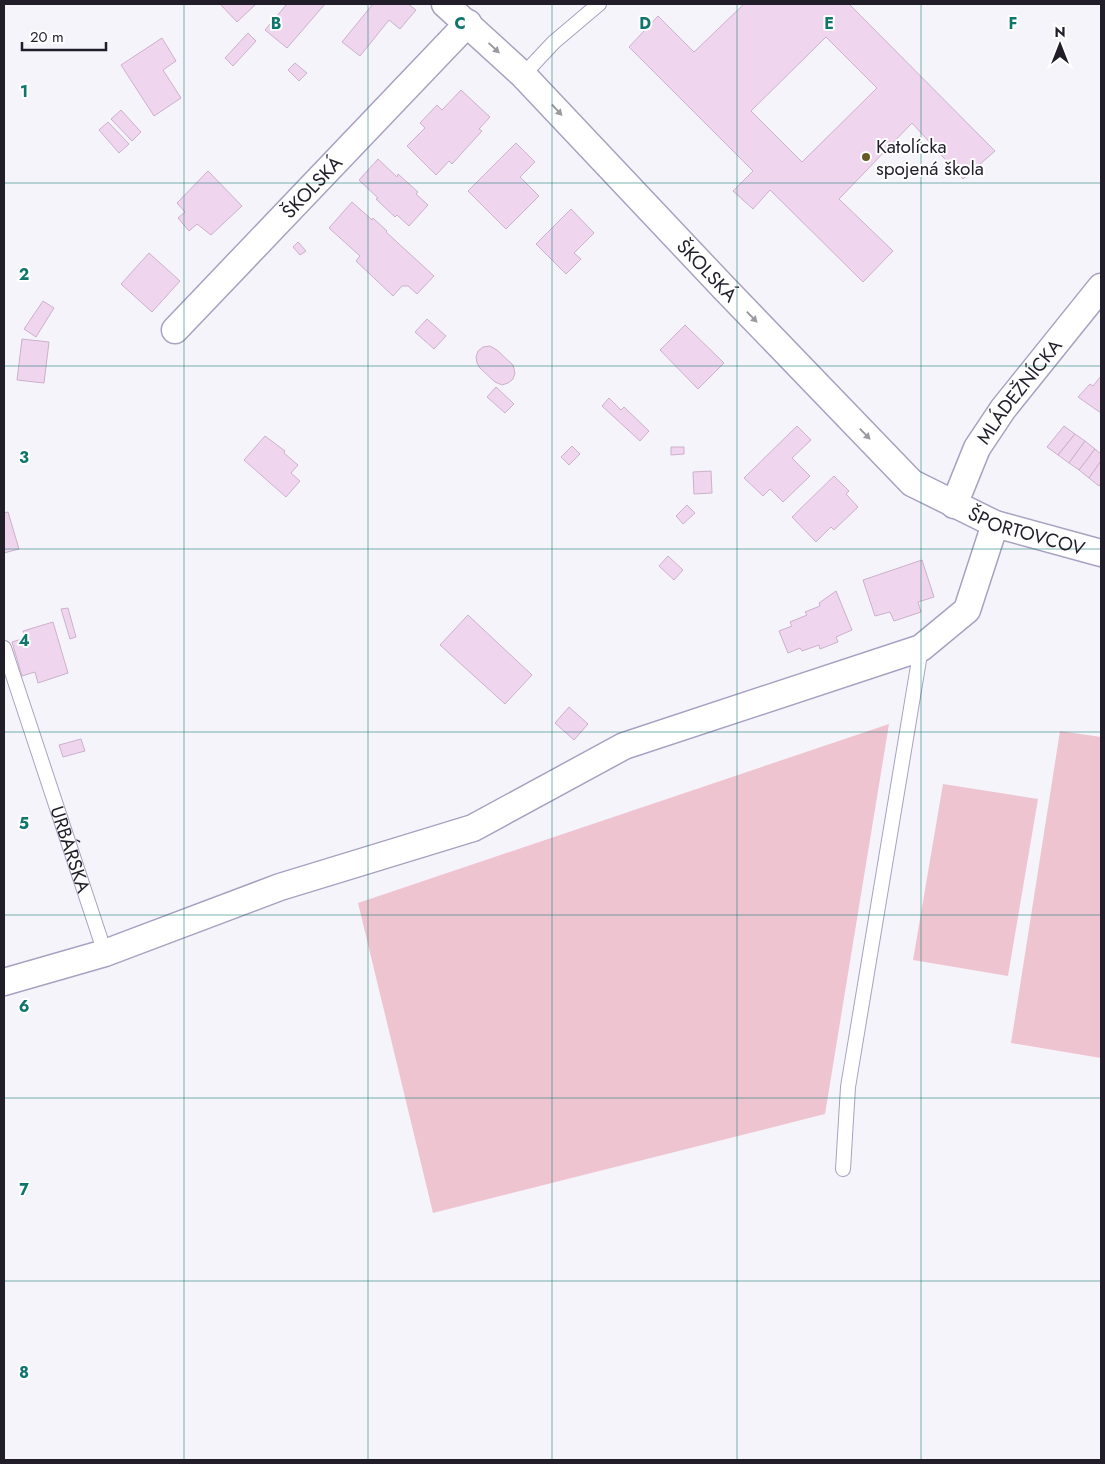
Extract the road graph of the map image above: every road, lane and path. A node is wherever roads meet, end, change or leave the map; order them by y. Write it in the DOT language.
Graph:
graph roads {
  1 [pos="445,4"];
  2 [pos="599,4"];
  3 [pos="468,23"];
  4 [pos="523,75"];
  5 [pos="1101,287"];
  6 [pos="175,330"];
  7 [pos="954,505"];
  8 [pos="995,524"];
  9 [pos="1101,553"];
  10 [pos="4,648"];
  11 [pos="921,648"];
  12 [pos="104,953"];
  13 [pos="4,982"];
  14 [pos="843,1169"];
  1 -- 3 [label="street, ŠKOLSKÁ"];
  2 -- 4 [label="lane"];
  3 -- 4 [label="street, ŠKOLSKÁ, one-way"];
  3 -- 6 [label="street, ŠKOLSKÁ"];
  4 -- 7 [label="street, ŠKOLSKÁ, one-way"];
  5 -- 7 [label="street, MLÁDEŽNÍCKA"];
  7 -- 8 [label="street, ŠPORTOVCOV"];
  8 -- 9 [label="street, ŠPORTOVCOV"];
  8 -- 11 [label="street"];
  10 -- 12 [label="lane, URBÁRSKA"];
  11 -- 12 [label="street"];
  11 -- 14 [label="lane"];
  12 -- 13 [label="street"];
}
